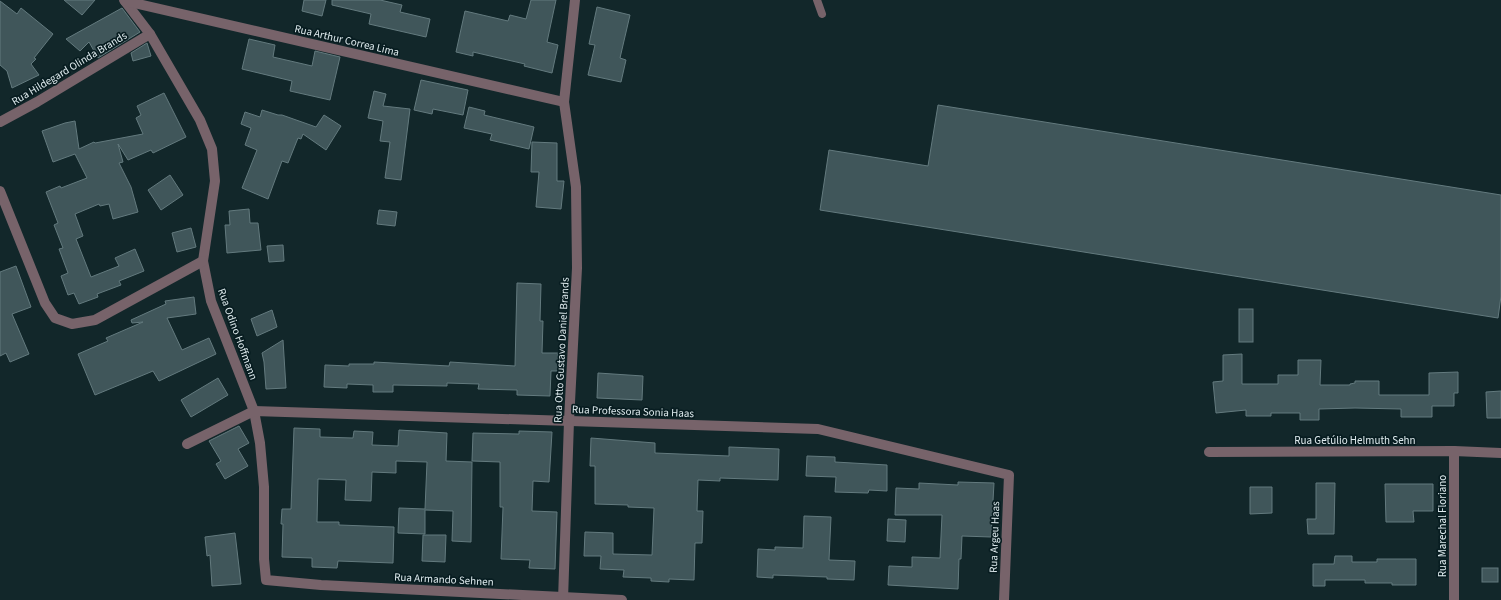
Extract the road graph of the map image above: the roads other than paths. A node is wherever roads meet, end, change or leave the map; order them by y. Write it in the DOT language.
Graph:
graph roads {
  1 [pos="575,0"];
  2 [pos="817,0"];
  3 [pos="125,1"];
  4 [pos="822,14"];
  5 [pos="150,34"];
  6 [pos="564,102"];
  7 [pos="0,122"];
  8 [pos="0,191"];
  9 [pos="203,262"];
  10 [pos="254,411"];
  11 [pos="569,421"];
  12 [pos="187,444"];
  13 [pos="1454,451"];
  14 [pos="1209,452"];
  15 [pos="1501,453"];
  16 [pos="1009,475"];
  17 [pos="266,580"];
  18 [pos="563,599"];
  19 [pos="622,600"];
  20 [pos="1004,600"];
  21 [pos="1454,600"];
  1 -- 6 [label="street, Rua Otto Gustavo Daniel Brands"];
  2 -- 4 [label="lane"];
  3 -- 5 [label="street, Rua Odino Hoffmann"];
  3 -- 6 [label="street, Rua Arthur Correa Lima"];
  5 -- 7 [label="street, Rua Hildegard Olinda Brands"];
  5 -- 9 [label="street, Rua Odino Hoffmann"];
  6 -- 11 [label="street, Rua Otto Gustavo Daniel Brands"];
  8 -- 9 [label="street"];
  9 -- 10 [label="street, Rua Odino Hoffmann"];
  10 -- 11 [label="street, Rua Professora Sonia Haas"];
  10 -- 12 [label="street, Rua Professora Sonia Haas"];
  10 -- 17 [label="street, Rua Odino Hoffmann"];
  11 -- 16 [label="street, Rua Professora Sonia Haas"];
  11 -- 18 [label="street, Rua Otto Gustavo Daniel Brands"];
  13 -- 14 [label="street, Rua Getúlio Helmuth Sehn"];
  13 -- 15 [label="street, Rua Getúlio Helmuth Sehn"];
  13 -- 21 [label="street, Rua Marechal Floriano"];
  16 -- 20 [label="street, Rua Argeu Haas"];
  17 -- 18 [label="street, Rua Armando Sehnen"];
  18 -- 19 [label="street, Rua Armando Sehnen"];
}
